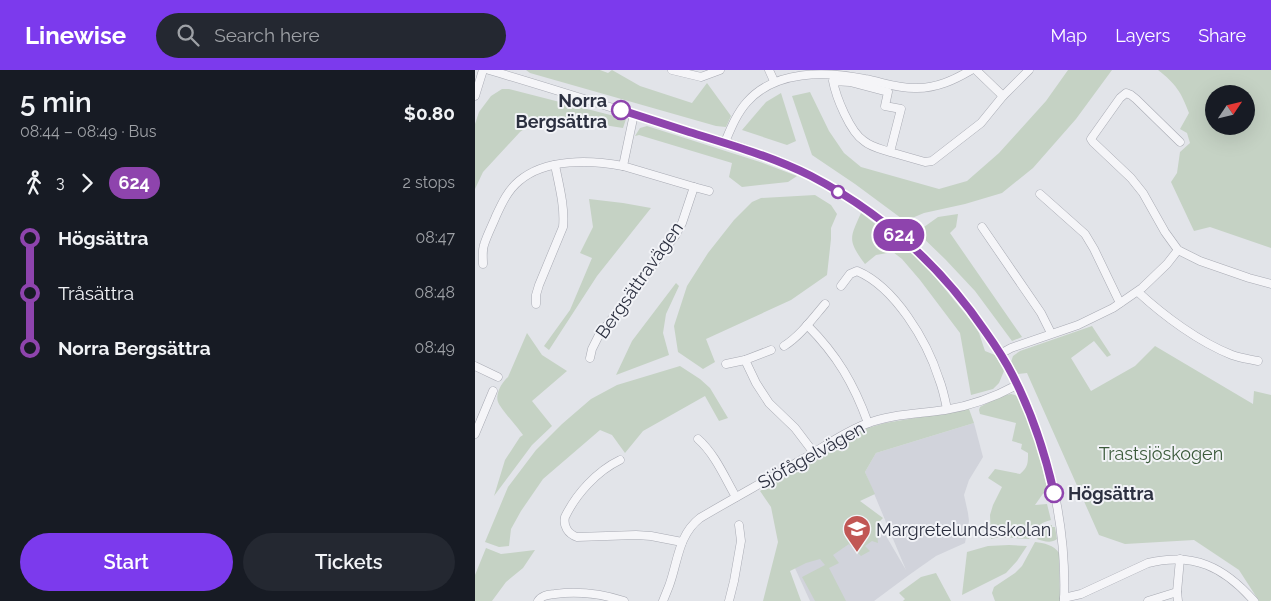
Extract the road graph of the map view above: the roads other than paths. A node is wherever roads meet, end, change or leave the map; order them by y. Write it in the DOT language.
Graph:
graph roads {
  1 [pos="483,70"];
  2 [pos="489,70"];
  3 [pos="672,70"];
  4 [pos="720,70"];
  5 [pos="769,70"];
  6 [pos="971,70"];
  7 [pos="976,70"];
  8 [pos="1029,70"];
  9 [pos="690,72"];
  10 [pos="774,81"];
  11 [pos="475,96"];
  12 [pos="1003,96"];
  13 [pos="634,114"];
  14 [pos="725,142"];
  15 [pos="1180,142"];
  16 [pos="890,152"];
  17 [pos="555,165"];
  18 [pos="623,166"];
  19 [pos="694,187"];
  20 [pos="709,191"];
  21 [pos="1041,194"];
  22 [pos="982,227"];
  23 [pos="1178,250"];
  24 [pos="483,264"];
  25 [pos="1271,284"];
  26 [pos="841,286"];
  27 [pos="1138,292"];
  28 [pos="1120,303"];
  29 [pos="536,304"];
  30 [pos="825,304"];
  31 [pos="807,325"];
  32 [pos="1051,333"];
  33 [pos="784,346"];
  34 [pos="771,350"];
  35 [pos="1000,354"];
  36 [pos="590,358"];
  37 [pos="745,360"];
  38 [pos="1258,361"];
  39 [pos="726,364"];
  40 [pos="475,366"];
  41 [pos="498,377"];
  42 [pos="1017,385"];
  43 [pos="493,391"];
  44 [pos="947,409"];
  45 [pos="868,423"];
  46 [pos="475,434"];
  47 [pos="698,439"];
  48 [pos="814,453"];
  49 [pos="620,460"];
  50 [pos="736,497"];
  51 [pos="739,525"];
  52 [pos="682,542"];
  53 [pos="1180,559"];
  54 [pos="1177,592"];
  55 [pos="1064,599"];
  56 [pos="538,601"];
  57 [pos="624,601"];
  58 [pos="663,601"];
  59 [pos="729,601"];
  60 [pos="1148,601"];
  61 [pos="1178,601"];
  62 [pos="1254,601"];
  1 -- 11 [label="street"];
  2 -- 13 [label="street"];
  3 -- 9 [label="street"];
  4 -- 9 [label="street"];
  5 -- 10 [label="street"];
  6 -- 10 [label="street"];
  7 -- 12 [label="street"];
  8 -- 12 [label="street"];
  10 -- 14 [label="street"];
  12 -- 16 [label="street"];
  13 -- 14 [label="street"];
  13 -- 18 [label="street"];
  14 -- 35 [label="street"];
  15 -- 23 [label="street"];
  16 -- 16 [label="street"];
  17 -- 18 [label="street"];
  17 -- 24 [label="street"];
  17 -- 29 [label="street"];
  18 -- 19 [label="street"];
  19 -- 20 [label="street"];
  19 -- 36 [label="street, Bergsättravägen"];
  21 -- 28 [label="street"];
  22 -- 32 [label="street"];
  23 -- 25 [label="street"];
  23 -- 27 [label="street"];
  26 -- 44 [label="street"];
  27 -- 28 [label="street"];
  27 -- 38 [label="street"];
  28 -- 32 [label="street"];
  30 -- 31 [label="street"];
  31 -- 33 [label="street"];
  31 -- 45 [label="street"];
  32 -- 35 [label="street"];
  34 -- 37 [label="street"];
  35 -- 42 [label="street"];
  37 -- 39 [label="street"];
  37 -- 48 [label="street"];
  40 -- 41 [label="street"];
  42 -- 44 [label="street, Sjöfågelvägen"];
  42 -- 55 [label="street"];
  43 -- 46 [label="street"];
  44 -- 45 [label="street, Sjöfågelvägen"];
  45 -- 48 [label="street, Sjöfågelvägen"];
  47 -- 50 [label="street"];
  48 -- 50 [label="street, Sjöfågelvägen"];
  49 -- 52 [label="street"];
  50 -- 52 [label="street, Sjöfågelvägen"];
  51 -- 59 [label="street"];
  52 -- 58 [label="street, Sjöfågelvägen"];
  53 -- 54 [label="street"];
  53 -- 55 [label="street"];
  53 -- 62 [label="street"];
  54 -- 60 [label="street"];
  54 -- 61 [label="street"];
  56 -- 57 [label="street"];
}
